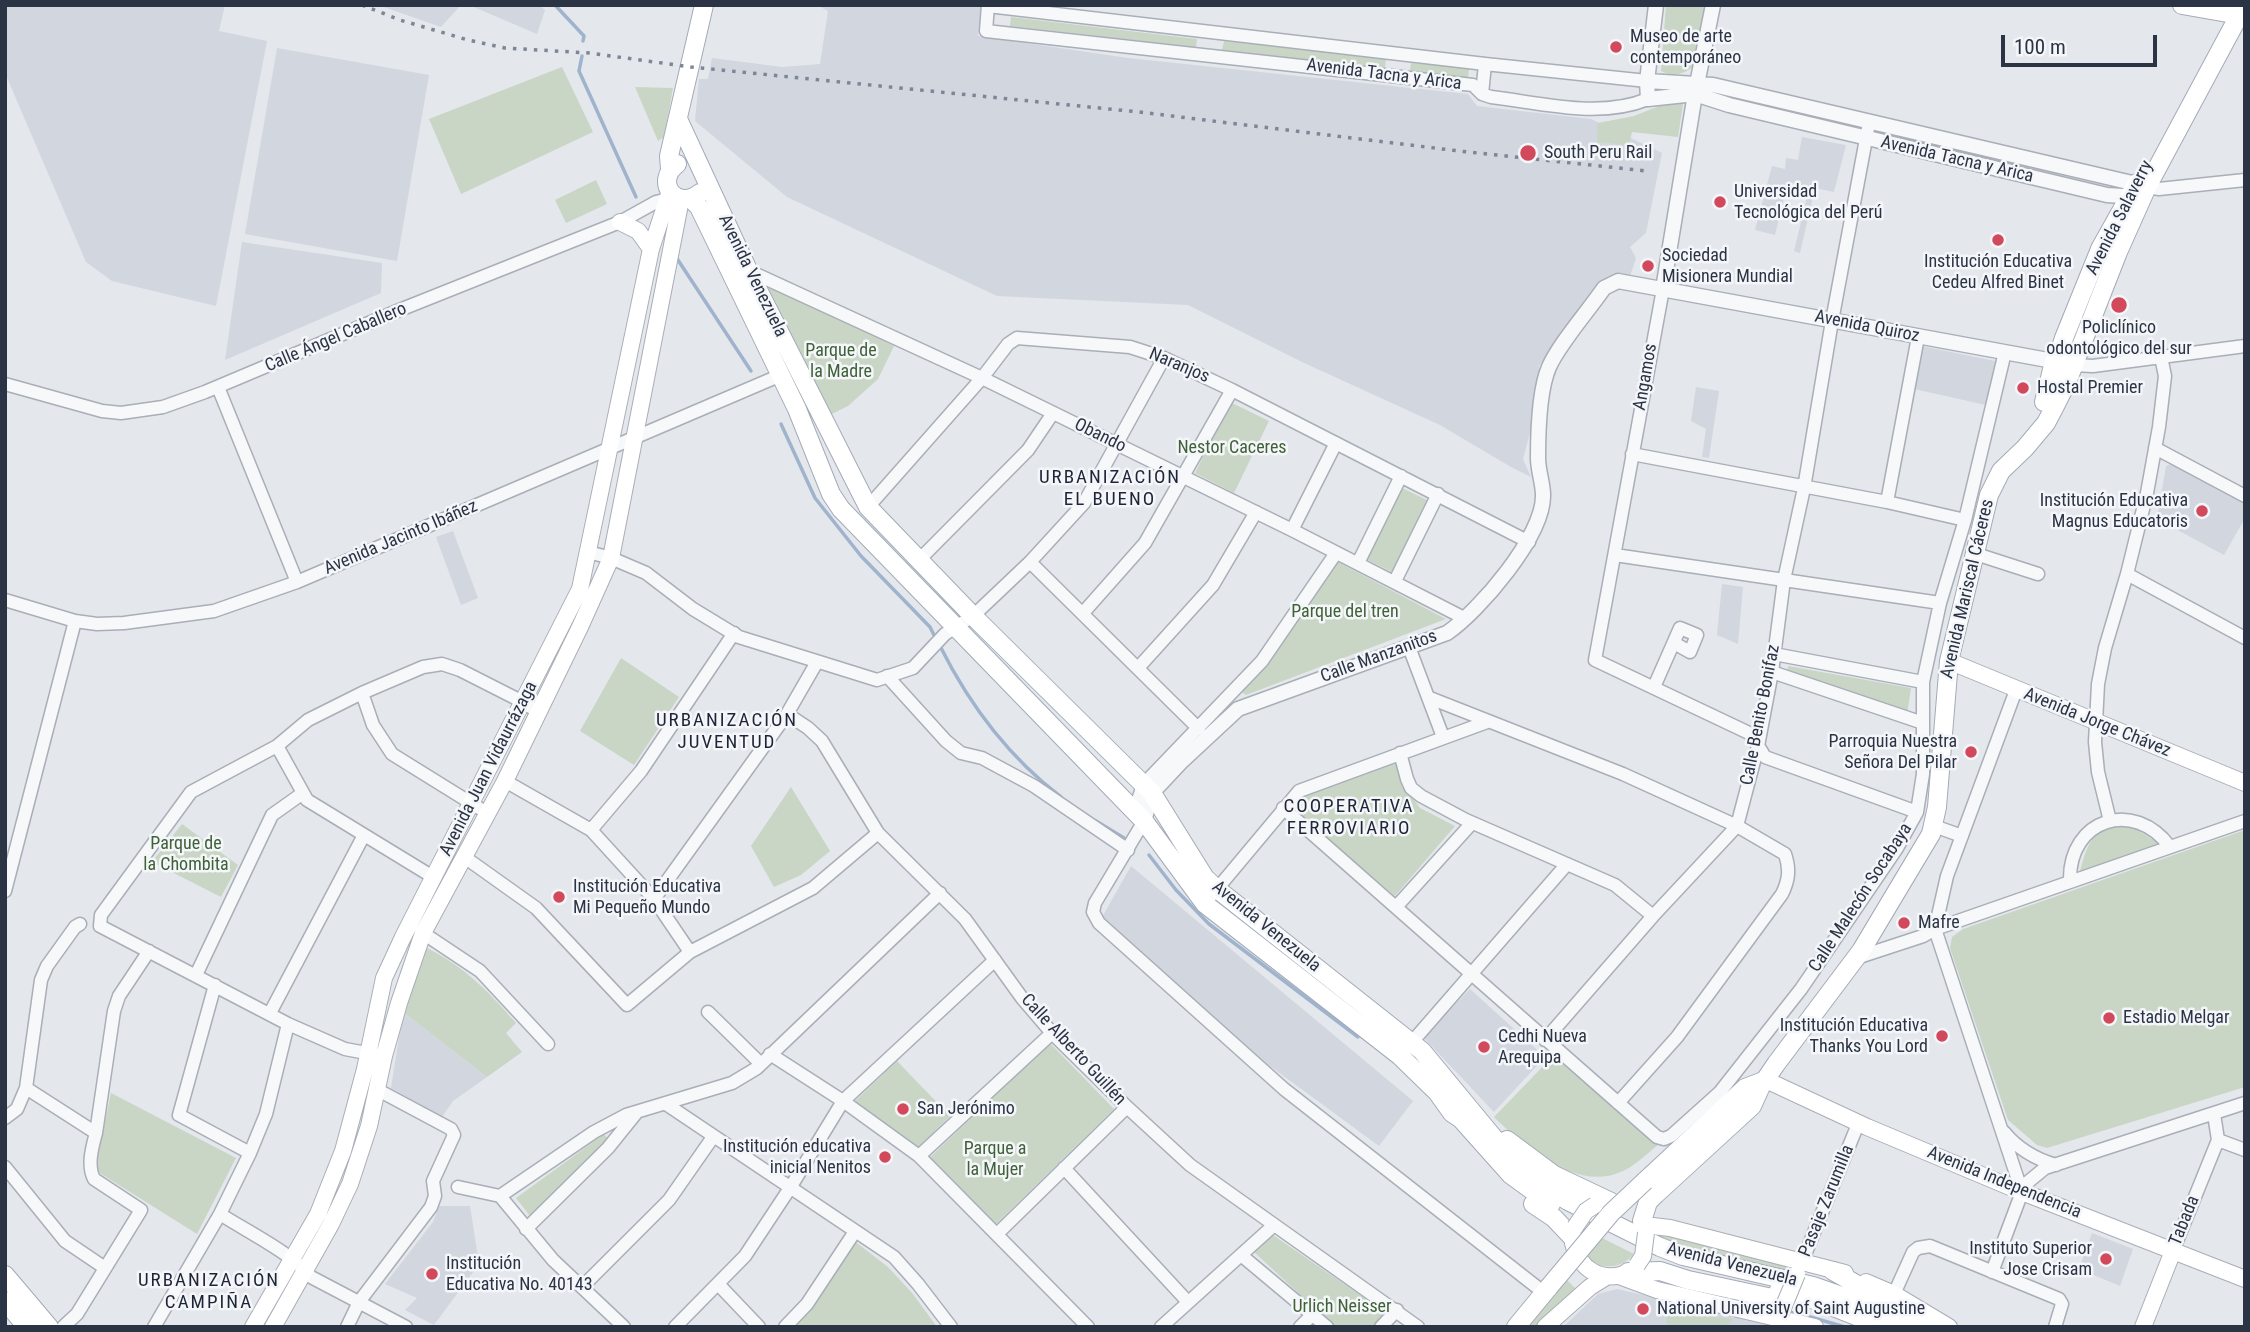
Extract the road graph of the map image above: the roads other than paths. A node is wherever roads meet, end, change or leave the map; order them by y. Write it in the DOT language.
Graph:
graph roads {
  1 [pos="704,5"];
  2 [pos="1656,5"];
  3 [pos="1713,5"];
  4 [pos="2182,5"];
  5 [pos="988,6"];
  6 [pos="2235,9"];
  7 [pos="1210,32"];
  8 [pos="1399,54"];
  9 [pos="1208,55"];
  10 [pos="1485,64"];
  11 [pos="1397,77"];
  12 [pos="1647,81"];
  13 [pos="1696,89"];
  14 [pos="1482,94"];
  15 [pos="1648,99"];
  16 [pos="678,119"];
  17 [pos="1869,123"];
  18 [pos="1865,138"];
  19 [pos="702,174"];
  20 [pos="2245,180"];
  21 [pos="2143,191"];
  22 [pos="672,192"];
  23 [pos="620,222"];
  24 [pos="651,249"];
  25 [pos="740,272"];
  26 [pos="1663,289"];
  27 [pos="1832,321"];
  28 [pos="1918,337"];
  29 [pos="2245,346"];
  30 [pos="2006,352"];
  31 [pos="2161,356"];
  32 [pos="1164,358"];
  33 [pos="2054,362"];
  34 [pos="2072,365"];
  35 [pos="781,375"];
  36 [pos="982,378"];
  37 [pos="623,383"];
  38 [pos="5,384"];
  39 [pos="218,387"];
  40 [pos="644,388"];
  41 [pos="1232,390"];
  42 [pos="2044,402"];
  43 [pos="1053,413"];
  44 [pos="2036,434"];
  45 [pos="634,438"];
  46 [pos="1336,443"];
  47 [pos="1118,444"];
  48 [pos="610,448"];
  49 [pos="2155,448"];
  50 [pos="1632,454"];
  51 [pos="1401,476"];
  52 [pos="1184,477"];
  53 [pos="1804,488"];
  54 [pos="1438,494"];
  55 [pos="2245,496"];
  56 [pos="1887,502"];
  57 [pos="869,507"];
  58 [pos="1256,512"];
  59 [pos="1965,520"];
  60 [pos="1292,530"];
  61 [pos="1529,541"];
  62 [pos="588,552"];
  63 [pos="1336,553"];
  64 [pos="1976,554"];
  65 [pos="1615,555"];
  66 [pos="611,558"];
  67 [pos="920,559"];
  68 [pos="1030,562"];
  69 [pos="1358,563"];
  70 [pos="2038,574"];
  71 [pos="2127,574"];
  72 [pos="1784,580"];
  73 [pos="297,582"];
  74 [pos="1395,582"];
  75 [pos="5,600"];
  76 [pos="1940,603"];
  77 [pos="1083,613"];
  78 [pos="973,616"];
  79 [pos="1464,618"];
  80 [pos="75,621"];
  81 [pos="950,630"];
  82 [pos="734,633"];
  83 [pos="2245,638"];
  84 [pos="1674,643"];
  85 [pos="1409,647"];
  86 [pos="1774,654"];
  87 [pos="1949,661"];
  88 [pos="817,662"];
  89 [pos="1138,668"];
  90 [pos="1772,673"];
  91 [pos="887,676"];
  92 [pos="1923,682"];
  93 [pos="1654,687"];
  94 [pos="2016,690"];
  95 [pos="362,693"];
  96 [pos="1430,698"];
  97 [pos="523,702"];
  98 [pos="538,712"];
  99 [pos="788,714"];
  100 [pos="1487,722"];
  101 [pos="2095,722"];
  102 [pos="1923,723"];
  103 [pos="1199,729"];
  104 [pos="1443,737"];
  105 [pos="277,746"];
  106 [pos="1758,746"];
  107 [pos="1400,753"];
  108 [pos="505,781"];
  109 [pos="2245,783"];
  110 [pos="1147,789"];
  111 [pos="303,793"];
  112 [pos="471,804"];
  113 [pos="1283,808"];
  114 [pos="1917,812"];
  115 [pos="487,813"];
  116 [pos="2110,821"];
  117 [pos="2245,821"];
  118 [pos="1139,822"];
  119 [pos="1472,823"];
  120 [pos="1737,826"];
  121 [pos="1934,826"];
  122 [pos="591,830"];
  123 [pos="878,833"];
  124 [pos="364,835"];
  125 [pos="1962,836"];
  126 [pos="2170,847"];
  127 [pos="1129,849"];
  128 [pos="463,856"];
  129 [pos="1567,864"];
  130 [pos="433,877"];
  131 [pos="2070,880"];
  132 [pos="1217,889"];
  133 [pos="5,891"];
  134 [pos="940,893"];
  135 [pos="654,899"];
  136 [pos="1205,904"];
  137 [pos="1396,907"];
  138 [pos="1653,916"];
  139 [pos="80,924"];
  140 [pos="1936,929"];
  141 [pos="424,933"];
  142 [pos="149,951"];
  143 [pos="690,952"];
  144 [pos="1858,955"];
  145 [pos="995,960"];
  146 [pos="1472,974"];
  147 [pos="196,975"];
  148 [pos="215,985"];
  149 [pos="708,1012"];
  150 [pos="270,1013"];
  151 [pos="288,1024"];
  152 [pos="1052,1033"];
  153 [pos="1545,1040"];
  154 [pos="548,1044"];
  155 [pos="1406,1049"];
  156 [pos="376,1054"];
  157 [pos="770,1054"];
  158 [pos="761,1064"];
  159 [pos="1764,1083"];
  160 [pos="26,1088"];
  161 [pos="378,1090"];
  162 [pos="843,1101"];
  163 [pos="1618,1103"];
  164 [pos="2245,1103"];
  165 [pos="666,1104"];
  166 [pos="1127,1107"];
  167 [pos="1459,1108"];
  168 [pos="637,1111"];
  169 [pos="2214,1114"];
  170 [pos="5,1118"];
  171 [pos="1858,1124"];
  172 [pos="2001,1127"];
  173 [pos="96,1133"];
  174 [pos="713,1137"];
  175 [pos="2218,1140"];
  176 [pos="2245,1150"];
  177 [pos="250,1153"];
  178 [pos="919,1156"];
  179 [pos="2056,1165"];
  180 [pos="5,1167"];
  181 [pos="1064,1168"];
  182 [pos="458,1187"];
  183 [pos="790,1188"];
  184 [pos="2022,1192"];
  185 [pos="500,1196"];
  186 [pos="1603,1204"];
  187 [pos="220,1214"];
  188 [pos="1273,1226"];
  189 [pos="1644,1226"];
  190 [pos="526,1229"];
  191 [pos="854,1233"];
  192 [pos="997,1234"];
  193 [pos="1573,1236"];
  194 [pos="2173,1251"];
  195 [pos="1241,1255"];
  196 [pos="299,1265"];
  197 [pos="105,1268"];
  198 [pos="1800,1268"];
  199 [pos="1833,1271"];
  200 [pos="1992,1272"];
  201 [pos="1623,1273"];
  202 [pos="5,1275"];
  203 [pos="2245,1279"];
  204 [pos="718,1284"];
  205 [pos="582,1287"];
  206 [pos="1546,1289"];
  207 [pos="1894,1294"];
  208 [pos="5,1301"];
  209 [pos="359,1302"];
  210 [pos="1188,1302"];
  211 [pos="1397,1310"];
  212 [pos="1313,1314"];
  213 [pos="1780,1315"];
  214 [pos="1860,1316"];
  215 [pos="27,1327"];
  216 [pos="49,1327"];
  217 [pos="63,1327"];
  218 [pos="155,1327"];
  219 [pos="253,1327"];
  220 [pos="273,1327"];
  221 [pos="347,1327"];
  222 [pos="406,1327"];
  223 [pos="624,1327"];
  224 [pos="676,1327"];
  225 [pos="759,1327"];
  226 [pos="785,1327"];
  227 [pos="951,1327"];
  228 [pos="1088,1327"];
  229 [pos="1161,1327"];
  230 [pos="1300,1327"];
  231 [pos="1327,1327"];
  232 [pos="1381,1327"];
  233 [pos="1419,1327"];
  234 [pos="1505,1327"];
  235 [pos="1516,1327"];
  236 [pos="1523,1327"];
  237 [pos="1545,1327"];
  238 [pos="1815,1327"];
  239 [pos="1884,1327"];
  240 [pos="1912,1327"];
  241 [pos="1932,1327"];
  242 [pos="1949,1327"];
  243 [pos="2055,1327"];
  244 [pos="2143,1327"];
  1 -- 16 [label="main road"];
  2 -- 12 [label="street"];
  3 -- 13 [label="street, Angamos"];
  4 -- 6 [label="main road"];
  5 -- 7 [label="street, Avenida Tacna y Arica"];
  5 -- 9 [label="street, Avenida Tacna y Arica"];
  6 -- 21 [label="main road, Avenida Salaverry"];
  7 -- 8 [label="street, Avenida Tacna y Arica"];
  7 -- 9 [label="street"];
  8 -- 10 [label="street, Avenida Tacna y Arica"];
  8 -- 11 [label="street"];
  9 -- 11 [label="street, Avenida Tacna y Arica"];
  10 -- 12 [label="street, Avenida Tacna y Arica"];
  10 -- 14 [label="street"];
  11 -- 14 [label="street, Avenida Tacna y Arica"];
  12 -- 13 [label="street, Avenida Tacna y Arica"];
  12 -- 15 [label="street"];
  13 -- 15 [label="street, Avenida Tacna y Arica"];
  13 -- 17 [label="street, Avenida Tacna y Arica"];
  13 -- 18 [label="street, Avenida Tacna y Arica"];
  13 -- 26 [label="street, Angamos"];
  14 -- 15 [label="street, Avenida Tacna y Arica"];
  16 -- 19 [label="main road, Avenida Venezuela"];
  16 -- 22 [label="main road"];
  17 -- 18 [label="street, Calle Benito Bonifaz"];
  17 -- 21 [label="street, Avenida Tacna y Arica"];
  18 -- 21 [label="street, Avenida Tacna y Arica"];
  18 -- 27 [label="street, Calle Benito Bonifaz"];
  19 -- 22 [label="main road"];
  19 -- 22 [label="main road"];
  19 -- 25 [label="main road, Avenida Venezuela"];
  20 -- 21 [label="street"];
  21 -- 34 [label="main road, Avenida Salaverry"];
  21 -- 42 [label="main road, Avenida Salaverry"];
  22 -- 23 [label="street, Calle Ángel Caballero"];
  22 -- 24 [label="main road, Avenida Juan Vidaurrázaga"];
  22 -- 25 [label="main road, Avenida Venezuela"];
  22 -- 40 [label="main road, Avenida Juan Vidaurrázaga"];
  23 -- 24 [label="main road"];
  23 -- 39 [label="street, Calle Ángel Caballero"];
  24 -- 37 [label="main road, Avenida Juan Vidaurrázaga"];
  25 -- 35 [label="main road, Avenida Venezuela"];
  25 -- 36 [label="street, Obando"];
  25 -- 57 [label="main road, Avenida Venezuela"];
  26 -- 27 [label="street, Avenida Quiroz"];
  26 -- 50 [label="street, Angamos"];
  26 -- 61 [label="street, Calle Manzanitos"];
  27 -- 28 [label="street, Avenida Quiroz"];
  27 -- 53 [label="street, Calle Benito Bonifaz"];
  28 -- 30 [label="street, Avenida Quiroz"];
  28 -- 56 [label="street"];
  29 -- 31 [label="street"];
  30 -- 33 [label="street, Avenida Quiroz"];
  30 -- 59 [label="street, Calle Malecón Socabaya"];
  31 -- 34 [label="street"];
  31 -- 49 [label="street"];
  32 -- 36 [label="street, Naranjos"];
  32 -- 41 [label="street, Naranjos"];
  32 -- 47 [label="street"];
  33 -- 34 [label="street, Avenida Quiroz"];
  33 -- 42 [label="main road, Avenida Mariscal Cáceres"];
  34 -- 44 [label="main road, Avenida Mariscal Cáceres"];
  35 -- 45 [label="street, Avenida Jacinto Ibáñez"];
  35 -- 81 [label="main road, Avenida Venezuela"];
  36 -- 43 [label="street, Obando"];
  36 -- 57 [label="street, Naranjos"];
  37 -- 40 [label="main road"];
  37 -- 48 [label="main road, Avenida Juan Vidaurrázaga"];
  38 -- 39 [label="street, Calle Ángel Caballero"];
  39 -- 73 [label="street"];
  40 -- 45 [label="main road, Avenida Juan Vidaurrázaga"];
  41 -- 46 [label="street, Naranjos"];
  41 -- 52 [label="street"];
  42 -- 44 [label="main road, Avenida Mariscal Cáceres"];
  43 -- 47 [label="street, Obando"];
  43 -- 67 [label="street"];
  44 -- 64 [label="main road, Avenida Mariscal Cáceres"];
  45 -- 48 [label="street, Avenida Jacinto Ibáñez"];
  45 -- 66 [label="main road, Avenida Juan Vidaurrázaga"];
  46 -- 51 [label="street, Naranjos"];
  46 -- 60 [label="street"];
  47 -- 52 [label="street, Obando"];
  47 -- 68 [label="street"];
  48 -- 62 [label="main road, Avenida Juan Vidaurrázaga"];
  48 -- 73 [label="street, Avenida Jacinto Ibáñez"];
  49 -- 55 [label="street"];
  49 -- 71 [label="street"];
  50 -- 53 [label="street"];
  50 -- 65 [label="street, Angamos"];
  51 -- 54 [label="street, Naranjos"];
  51 -- 69 [label="street"];
  52 -- 58 [label="street, Obando"];
  52 -- 77 [label="street"];
  53 -- 56 [label="street"];
  53 -- 72 [label="street, Calle Benito Bonifaz"];
  54 -- 61 [label="street, Naranjos"];
  54 -- 74 [label="street"];
  56 -- 59 [label="street"];
  57 -- 67 [label="main road, Avenida Venezuela"];
  58 -- 60 [label="street, Obando"];
  58 -- 89 [label="street"];
  59 -- 76 [label="street, Calle Malecón Socabaya"];
  60 -- 63 [label="street, Obando"];
  61 -- 79 [label="street, Calle Manzanitos"];
  62 -- 66 [label="street"];
  62 -- 97 [label="main road, Avenida Juan Vidaurrázaga"];
  63 -- 69 [label="street, Obando"];
  63 -- 103 [label="street"];
  64 -- 70 [label="street"];
  64 -- 87 [label="main road, Avenida Mariscal Cáceres"];
  65 -- 72 [label="street"];
  65 -- 93 [label="street, Angamos"];
  66 -- 82 [label="street"];
  66 -- 98 [label="main road, Avenida Juan Vidaurrázaga"];
  67 -- 78 [label="main road, Avenida Venezuela"];
  68 -- 77 [label="street"];
  68 -- 78 [label="street"];
  69 -- 74 [label="street, Obando"];
  71 -- 83 [label="street"];
  71 -- 101 [label="street"];
  72 -- 76 [label="street"];
  72 -- 86 [label="street, Calle Benito Bonifaz"];
  73 -- 80 [label="street, Avenida Jacinto Ibáñez"];
  74 -- 79 [label="street, Obando"];
  75 -- 80 [label="street, Avenida Jacinto Ibáñez"];
  76 -- 92 [label="street, Calle Malecón Socabaya"];
  77 -- 89 [label="street"];
  78 -- 81 [label="street"];
  78 -- 110 [label="main road, Avenida Venezuela"];
  79 -- 85 [label="street, Calle Manzanitos"];
  80 -- 133 [label="street"];
  81 -- 91 [label="street"];
  81 -- 118 [label="main road, Avenida Venezuela"];
  82 -- 88 [label="street"];
  82 -- 122 [label="street"];
  84 -- 93 [label="street"];
  85 -- 96 [label="street"];
  85 -- 110 [label="street, Calle Manzanitos"];
  86 -- 90 [label="street, Calle Benito Bonifaz"];
  86 -- 92 [label="street"];
  87 -- 94 [label="main road, Avenida Jorge Chávez"];
  87 -- 121 [label="main road, Avenida Mariscal Cáceres"];
  88 -- 91 [label="street"];
  88 -- 99 [label="street"];
  89 -- 103 [label="street"];
  90 -- 102 [label="street"];
  90 -- 106 [label="street, Calle Benito Bonifaz"];
  91 -- 127 [label="street"];
  92 -- 102 [label="street, Calle Malecón Socabaya"];
  93 -- 106 [label="street"];
  94 -- 101 [label="main road, Avenida Jorge Chávez"];
  94 -- 125 [label="street"];
  95 -- 97 [label="street"];
  95 -- 105 [label="street"];
  95 -- 112 [label="street"];
  96 -- 100 [label="street"];
  96 -- 104 [label="street"];
  97 -- 98 [label="street"];
  97 -- 112 [label="main road, Avenida Juan Vidaurrázaga"];
  98 -- 108 [label="main road, Avenida Juan Vidaurrázaga"];
  99 -- 123 [label="street, Calle Alberto Guillén"];
  99 -- 135 [label="street"];
  100 -- 104 [label="street"];
  100 -- 120 [label="street"];
  101 -- 109 [label="main road, Avenida Jorge Chávez"];
  101 -- 116 [label="street"];
  102 -- 114 [label="street, Calle Malecón Socabaya"];
  103 -- 110 [label="street"];
  104 -- 107 [label="street"];
  105 -- 111 [label="street"];
  105 -- 142 [label="street"];
  106 -- 114 [label="street"];
  106 -- 120 [label="street, Calle Benito Bonifaz"];
  107 -- 113 [label="street"];
  107 -- 119 [label="street"];
  108 -- 115 [label="main road, Avenida Juan Vidaurrázaga"];
  108 -- 122 [label="street"];
  110 -- 118 [label="street, Calle Manzanitos"];
  110 -- 132 [label="main road, Avenida Venezuela"];
  111 -- 124 [label="street"];
  111 -- 147 [label="street"];
  112 -- 115 [label="street"];
  112 -- 130 [label="main road, Avenida Juan Vidaurrázaga"];
  113 -- 132 [label="street"];
  113 -- 137 [label="street"];
  114 -- 163 [label="street, Calle Malecón Socabaya"];
  115 -- 128 [label="main road, Avenida Juan Vidaurrázaga"];
  116 -- 126 [label="street"];
  116 -- 131 [label="street"];
  117 -- 126 [label="street"];
  118 -- 127 [label="street, Calle Manzanitos"];
  118 -- 136 [label="main road, Avenida Venezuela"];
  119 -- 129 [label="street"];
  119 -- 137 [label="street"];
  120 -- 138 [label="street, Calle Benito Bonifaz"];
  120 -- 163 [label="street"];
  121 -- 125 [label="street"];
  121 -- 144 [label="main road, Avenida Mariscal Cáceres"];
  122 -- 135 [label="street"];
  123 -- 134 [label="street, Calle Alberto Guillén"];
  123 -- 143 [label="street"];
  124 -- 130 [label="street"];
  124 -- 150 [label="street"];
  125 -- 140 [label="street"];
  126 -- 131 [label="street"];
  127 -- 206 [label="street, Calle Manzanitos"];
  128 -- 141 [label="main road, Avenida Juan Vidaurrázaga"];
  128 -- 143 [label="street"];
  129 -- 138 [label="street"];
  129 -- 146 [label="street"];
  130 -- 156 [label="main road, Avenida Juan Vidaurrázaga"];
  131 -- 140 [label="street"];
  132 -- 136 [label="street"];
  132 -- 155 [label="main road, Avenida Venezuela"];
  134 -- 145 [label="street, Calle Alberto Guillén"];
  134 -- 157 [label="street"];
  135 -- 143 [label="street"];
  136 -- 155 [label="main road, Avenida Venezuela"];
  137 -- 146 [label="street"];
  138 -- 153 [label="street, Calle Benito Bonifaz"];
  139 -- 160 [label="street"];
  140 -- 144 [label="street"];
  140 -- 172 [label="street"];
  141 -- 154 [label="street"];
  141 -- 156 [label="main road, Avenida Juan Vidaurrázaga"];
  142 -- 147 [label="street"];
  142 -- 173 [label="street"];
  144 -- 159 [label="main road, Calle Malecón Socabaya"];
  145 -- 152 [label="street, Calle Alberto Guillén"];
  145 -- 162 [label="street"];
  146 -- 153 [label="street"];
  146 -- 155 [label="street"];
  147 -- 148 [label="street"];
  148 -- 150 [label="street"];
  148 -- 177 [label="street"];
  149 -- 158 [label="street"];
  150 -- 151 [label="street"];
  151 -- 156 [label="street"];
  151 -- 177 [label="street"];
  152 -- 166 [label="street, Calle Alberto Guillén"];
  152 -- 178 [label="street"];
  153 -- 163 [label="street"];
  155 -- 167 [label="main road, Avenida Venezuela"];
  156 -- 161 [label="main road, Avenida Juan Vidaurrázaga"];
  156 -- 196 [label="main road, Avenida Juan Vidaurrázaga"];
  157 -- 158 [label="street"];
  157 -- 162 [label="street"];
  158 -- 165 [label="street"];
  159 -- 171 [label="main road, Avenida Independencia"];
  159 -- 189 [label="main road, Calle Malecón Socabaya"];
  159 -- 206 [label="main road, bridge"];
  160 -- 170 [label="street"];
  160 -- 173 [label="street"];
  161 -- 196 [label="main road, Avenida Juan Vidaurrázaga"];
  161 -- 209 [label="street"];
  162 -- 178 [label="street"];
  162 -- 183 [label="street"];
  164 -- 169 [label="street"];
  165 -- 168 [label="street"];
  165 -- 174 [label="street"];
  166 -- 181 [label="street"];
  166 -- 188 [label="street, Calle Alberto Guillén"];
  167 -- 186 [label="main road"];
  167 -- 193 [label="main road"];
  167 -- 214 [label="main road, Avenida Venezuela"];
  167 -- 240 [label="main road, Avenida Venezuela"];
  168 -- 185 [label="street"];
  168 -- 190 [label="street"];
  169 -- 175 [label="street"];
  169 -- 179 [label="street"];
  171 -- 184 [label="main road, Avenida Independencia"];
  171 -- 198 [label="street, Pasaje Zarumilla"];
  172 -- 179 [label="street"];
  172 -- 184 [label="street"];
  173 -- 197 [label="street"];
  174 -- 183 [label="street"];
  174 -- 205 [label="street"];
  175 -- 176 [label="street"];
  175 -- 194 [label="street, Tabada"];
  177 -- 187 [label="street"];
  178 -- 192 [label="street"];
  179 -- 184 [label="street"];
  180 -- 197 [label="street"];
  181 -- 192 [label="street"];
  181 -- 210 [label="street"];
  182 -- 185 [label="street"];
  183 -- 191 [label="street"];
  183 -- 204 [label="street"];
  184 -- 194 [label="main road, Avenida Independencia"];
  184 -- 200 [label="street"];
  185 -- 190 [label="street"];
  186 -- 189 [label="main road"];
  186 -- 193 [label="main road, bridge"];
  187 -- 196 [label="street"];
  187 -- 218 [label="street"];
  188 -- 195 [label="street"];
  188 -- 211 [label="street, Calle Alberto Guillén"];
  189 -- 198 [label="main road, Avenida Venezuela"];
  189 -- 201 [label="main road, bridge"];
  190 -- 205 [label="street"];
  191 -- 226 [label="street"];
  191 -- 227 [label="street"];
  192 -- 228 [label="street"];
  193 -- 201 [label="main road"];
  193 -- 206 [label="main road"];
  194 -- 203 [label="main road, Avenida Independencia"];
  194 -- 244 [label="main road, Tabada"];
  195 -- 210 [label="street"];
  195 -- 212 [label="street"];
  196 -- 209 [label="street"];
  196 -- 219 [label="main road, Avenida Juan Vidaurrázaga"];
  196 -- 220 [label="main road, Avenida Juan Vidaurrázaga"];
  197 -- 217 [label="street"];
  198 -- 199 [label="main road, Avenida Venezuela"];
  198 -- 213 [label="main road, Pasaje Zarumilla, bridge"];
  199 -- 207 [label="main road, Avenida Venezuela"];
  199 -- 241 [label="main road"];
  200 -- 207 [label="street"];
  200 -- 243 [label="street"];
  201 -- 213 [label="main road"];
  201 -- 214 [label="main road"];
  201 -- 237 [label="main road"];
  202 -- 216 [label="main road"];
  204 -- 224 [label="street"];
  204 -- 225 [label="street"];
  205 -- 223 [label="street"];
  206 -- 234 [label="main road"];
  206 -- 235 [label="main road"];
  206 -- 236 [label="main road"];
  207 -- 242 [label="main road, Avenida Venezuela"];
  208 -- 215 [label="main road"];
  209 -- 221 [label="street"];
  209 -- 222 [label="street"];
  210 -- 229 [label="street"];
  211 -- 232 [label="street"];
  211 -- 233 [label="street, Calle Alberto Guillén"];
  212 -- 230 [label="street"];
  212 -- 231 [label="street"];
  213 -- 238 [label="main road"];
  214 -- 239 [label="main road, Avenida Venezuela"];
}
